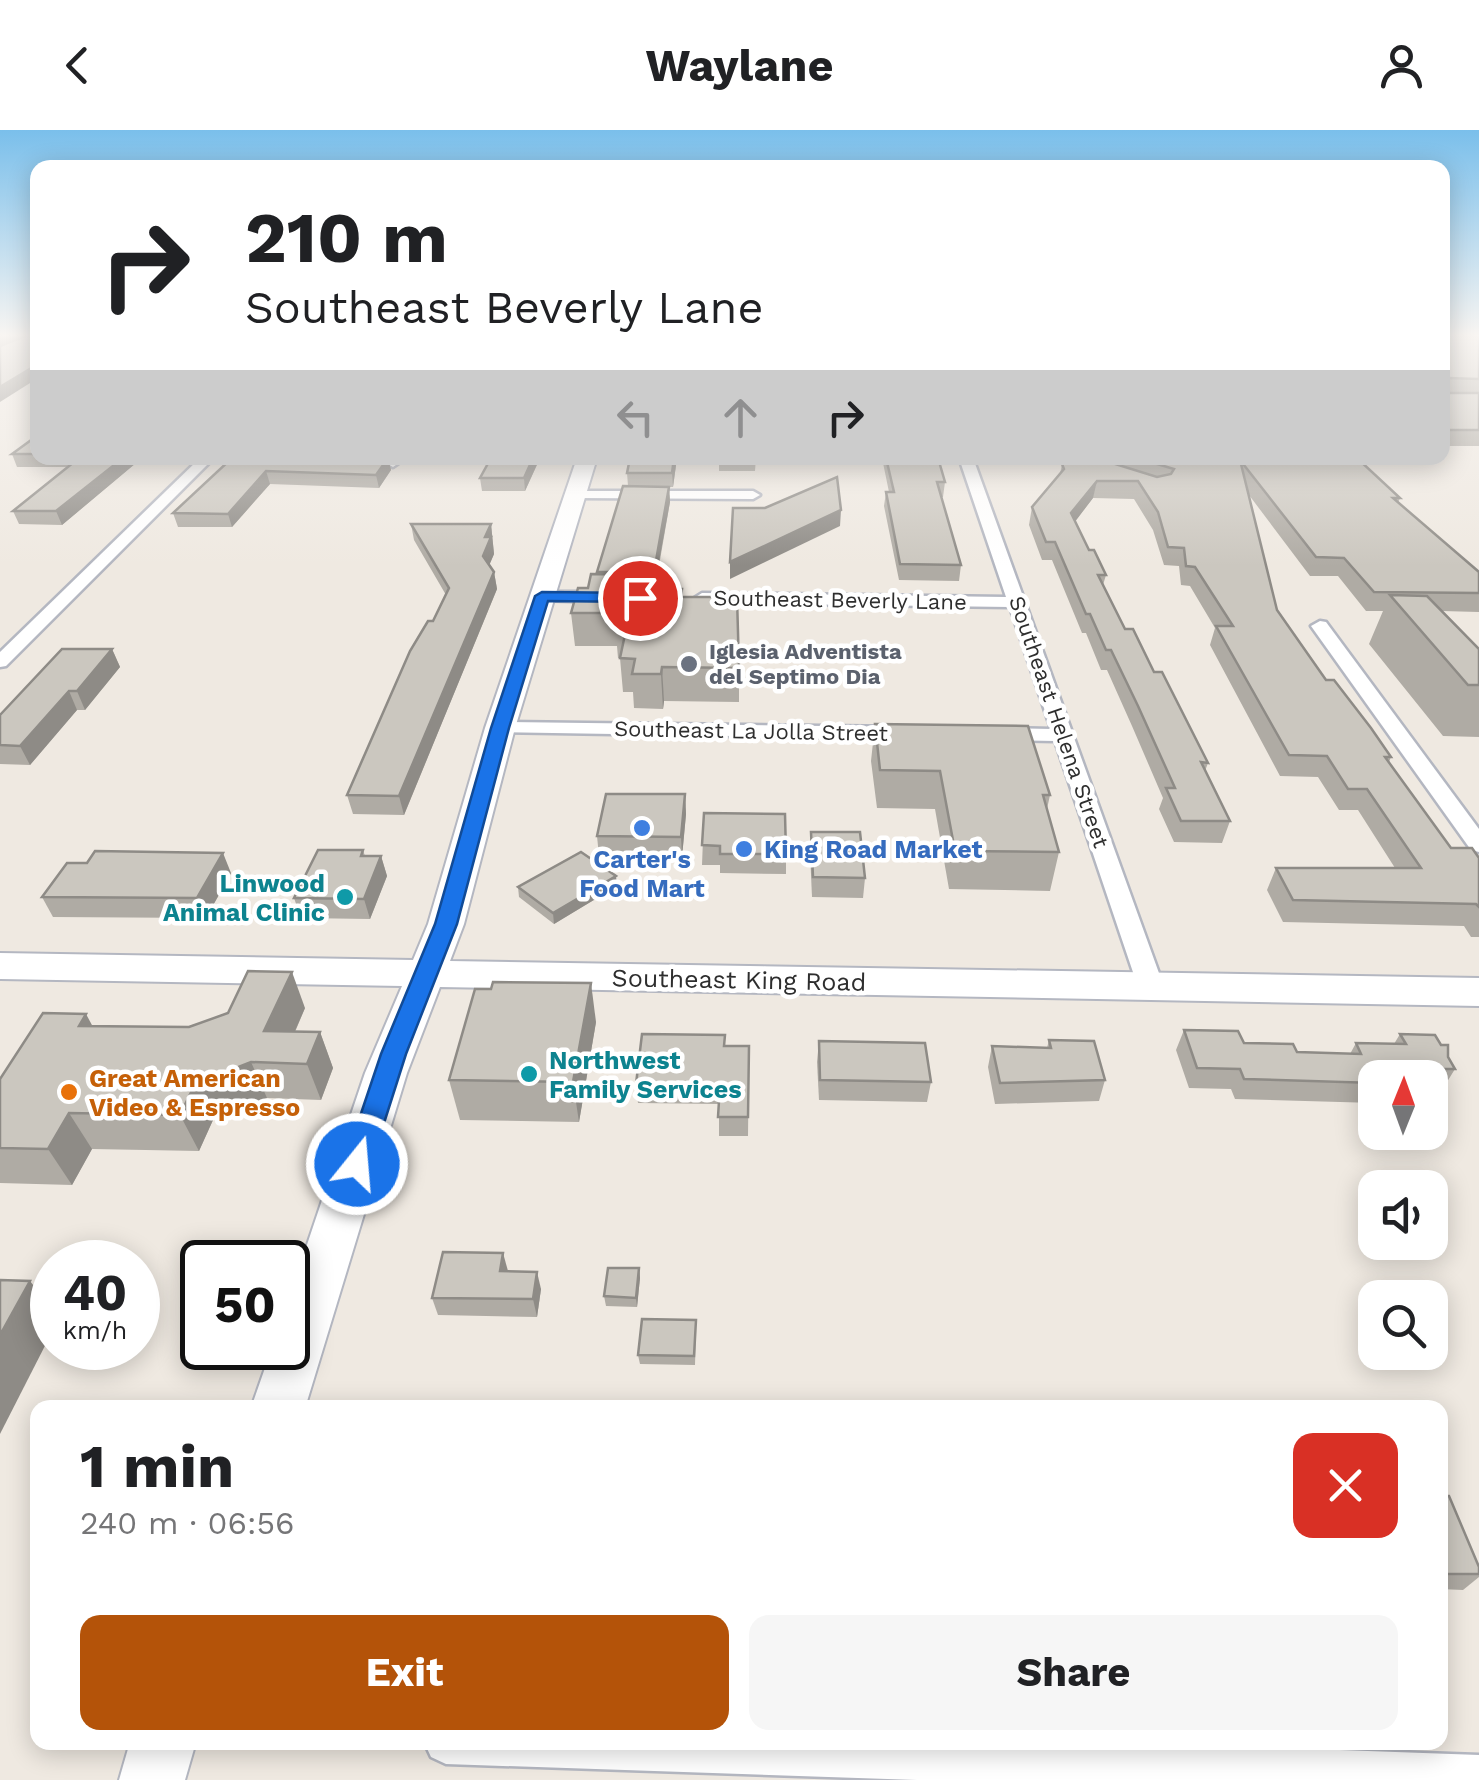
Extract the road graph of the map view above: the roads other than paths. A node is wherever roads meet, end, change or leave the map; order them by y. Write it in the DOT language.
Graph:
graph roads {
  1 [pos="200,465"];
  2 [pos="585,465"];
  3 [pos="968,465"];
  4 [pos="1085,465"];
  5 [pos="1126,477"];
  6 [pos="576,494"];
  7 [pos="753,495"];
  8 [pos="542,596"];
  9 [pos="623,598"];
  10 [pos="682,598"];
  11 [pos="1017,602"];
  12 [pos="1320,626"];
  13 [pos="0,662"];
  14 [pos="500,728"];
  15 [pos="930,733"];
  16 [pos="987,734"];
  17 [pos="1062,735"];
  18 [pos="1479,846"];
  19 [pos="0,966"];
  20 [pos="425,974"];
  21 [pos="1151,986"];
  22 [pos="1479,992"];
  23 [pos="281,1400"];
  24 [pos="161,1750"];
  25 [pos="689,1750"];
  26 [pos="1479,1776"];
  27 [pos="152,1780"];
  1 -- 13 [label="street"];
  2 -- 6 [label="main road"];
  3 -- 11 [label="street, Southeast Helena Street"];
  4 -- 5 [label="street"];
  6 -- 7 [label="street"];
  6 -- 8 [label="main road"];
  8 -- 9 [label="street"];
  8 -- 14 [label="main road"];
  10 -- 11 [label="street, Southeast Beverly Lane"];
  11 -- 17 [label="street, Southeast Helena Street"];
  12 -- 18 [label="street"];
  14 -- 15 [label="street, Southeast La Jolla Street"];
  14 -- 20 [label="main road"];
  16 -- 17 [label="street"];
  17 -- 21 [label="street, Southeast Helena Street"];
  19 -- 20 [label="main road, Southeast King Road"];
  20 -- 21 [label="main road, Southeast King Road"];
  20 -- 23 [label="main road"];
  21 -- 22 [label="main road, Southeast King Road"];
  24 -- 27 [label="main road"];
  25 -- 26 [label="street"];
}
